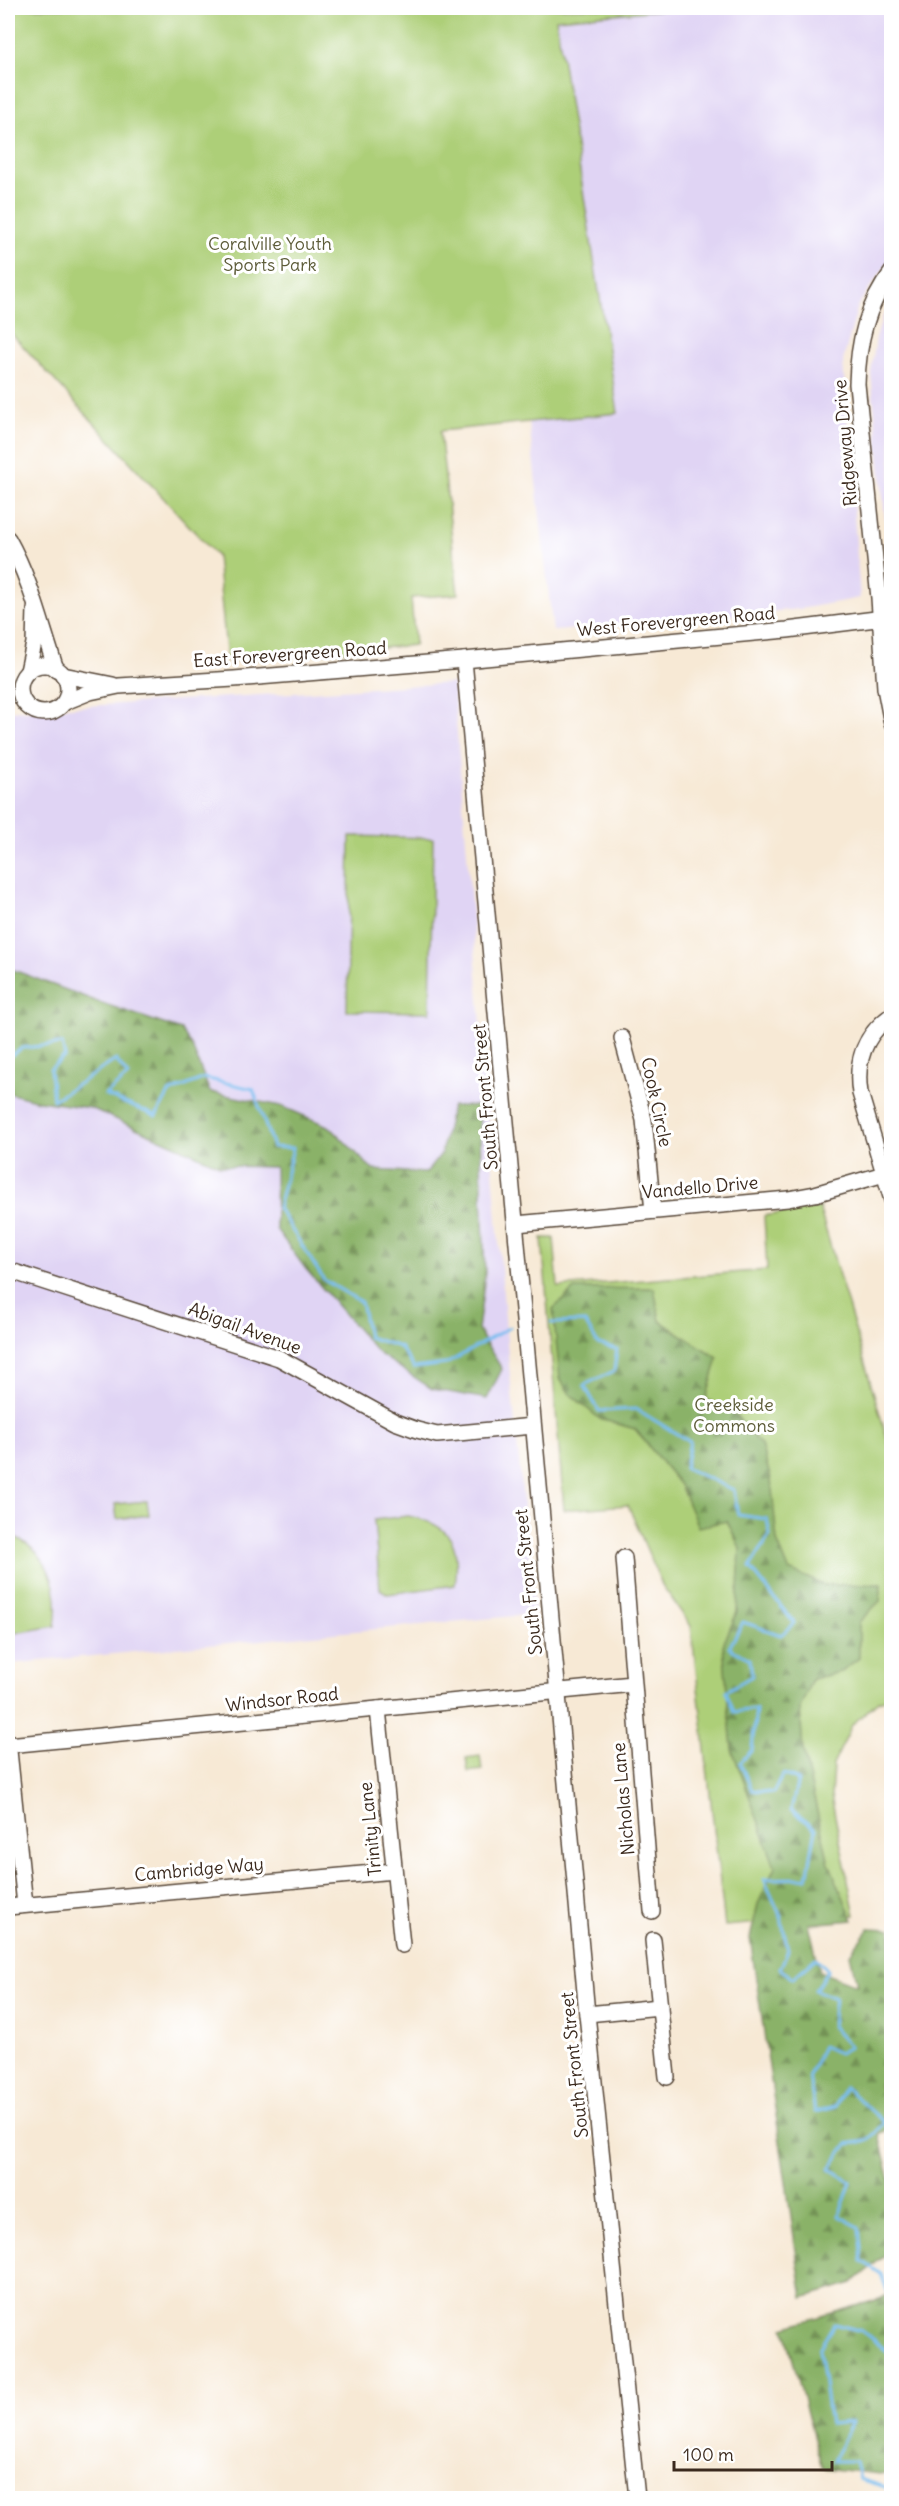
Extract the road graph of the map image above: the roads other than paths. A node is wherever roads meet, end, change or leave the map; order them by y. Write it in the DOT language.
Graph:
graph roads {
  1 [pos="891,272"];
  2 [pos="8,539"];
  3 [pos="36,603"];
  4 [pos="886,618"];
  5 [pos="464,660"];
  6 [pos="28,671"];
  7 [pos="60,672"];
  8 [pos="119,686"];
  9 [pos="64,702"];
  10 [pos="891,724"];
  11 [pos="891,1015"];
  12 [pos="622,1038"];
  13 [pos="884,1174"];
  14 [pos="891,1200"];
  15 [pos="653,1211"];
  16 [pos="516,1224"];
  17 [pos="8,1270"];
  18 [pos="533,1426"];
  19 [pos="624,1558"];
  20 [pos="633,1684"];
  21 [pos="559,1692"];
  22 [pos="378,1709"];
  23 [pos="8,1743"];
  24 [pos="394,1871"];
  25 [pos="25,1905"];
  26 [pos="8,1907"];
  27 [pos="652,1911"];
  28 [pos="653,1940"];
  29 [pos="402,1945"];
  30 [pos="660,2007"];
  31 [pos="587,2014"];
  32 [pos="667,2077"];
  33 [pos="637,2499"];
  1 -- 4 [label="street, Ridgeway Drive"];
  2 -- 3 [label="street"];
  3 -- 6 [label="street"];
  3 -- 7 [label="street"];
  4 -- 5 [label="street, West Forevergreen Road"];
  4 -- 10 [label="street, Ridgeway Drive"];
  5 -- 8 [label="street, East Forevergreen Road"];
  5 -- 16 [label="street, South Front Street"];
  6 -- 7 [label="street"];
  6 -- 9 [label="street"];
  7 -- 8 [label="street, East Forevergreen Road"];
  7 -- 9 [label="street"];
  8 -- 9 [label="street, East Forevergreen Road"];
  11 -- 13 [label="street"];
  12 -- 15 [label="street, Cook Circle"];
  13 -- 14 [label="street"];
  13 -- 15 [label="street, Vandello Drive"];
  15 -- 16 [label="street, Vandello Drive"];
  16 -- 18 [label="street, South Front Street"];
  17 -- 18 [label="street, Abigail Avenue"];
  18 -- 21 [label="street, South Front Street"];
  19 -- 20 [label="street, Nicholas Lane"];
  20 -- 21 [label="street"];
  20 -- 27 [label="street, Nicholas Lane"];
  21 -- 22 [label="street, Windsor Road"];
  21 -- 31 [label="street, South Front Street"];
  22 -- 23 [label="street, Windsor Road"];
  22 -- 24 [label="street, Trinity Lane"];
  23 -- 25 [label="street"];
  24 -- 25 [label="street, Cambridge Way"];
  24 -- 29 [label="street, Trinity Lane"];
  25 -- 26 [label="street, Cambridge Way"];
  28 -- 30 [label="street"];
  30 -- 31 [label="street"];
  30 -- 32 [label="street"];
  31 -- 33 [label="street, South Front Street"];
}
